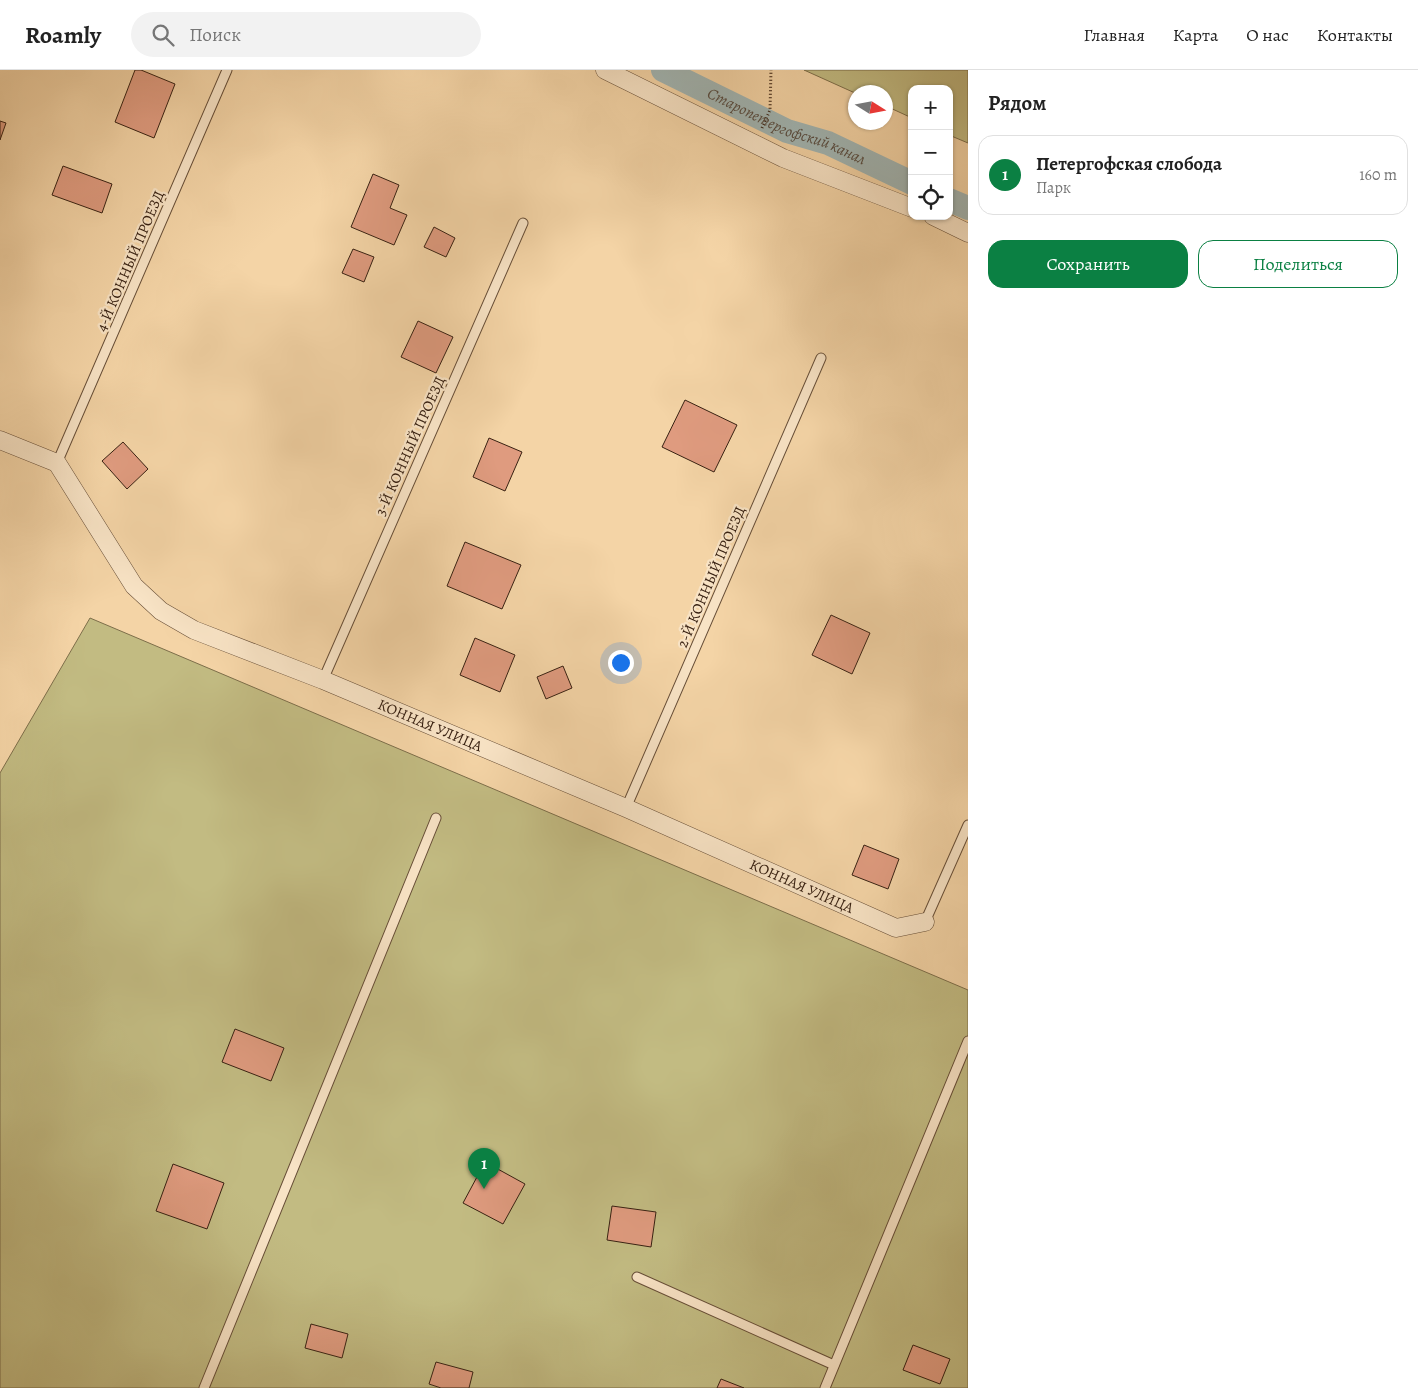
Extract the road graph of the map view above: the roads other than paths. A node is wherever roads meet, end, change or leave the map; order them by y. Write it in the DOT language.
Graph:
graph roads {
  1 [pos="227,70"];
  2 [pos="605,70"];
  3 [pos="908,206"];
  4 [pos="941,220"];
  5 [pos="523,223"];
  6 [pos="968,233"];
  7 [pos="821,358"];
  8 [pos="0,440"];
  9 [pos="57,463"];
  10 [pos="323,680"];
  11 [pos="626,808"];
  12 [pos="436,818"];
  13 [pos="968,825"];
  14 [pos="925,922"];
  15 [pos="968,1041"];
  16 [pos="637,1277"];
  17 [pos="834,1365"];
  18 [pos="204,1388"];
  19 [pos="824,1388"];
  1 -- 9 [label="lane, 4-Й КОННЫЙ ПРОЕЗД"];
  2 -- 3 [label="street"];
  4 -- 6 [label="street"];
  5 -- 10 [label="lane, 3-Й КОННЫЙ ПРОЕЗД"];
  7 -- 11 [label="lane, 2-Й КОННЫЙ ПРОЕЗД"];
  8 -- 9 [label="street"];
  9 -- 10 [label="street, КОННАЯ УЛИЦА"];
  10 -- 11 [label="street, КОННАЯ УЛИЦА"];
  11 -- 14 [label="street, КОННАЯ УЛИЦА"];
  12 -- 18 [label="lane"];
  13 -- 14 [label="lane"];
  15 -- 17 [label="lane"];
  16 -- 17 [label="lane"];
  17 -- 19 [label="lane"];
}
